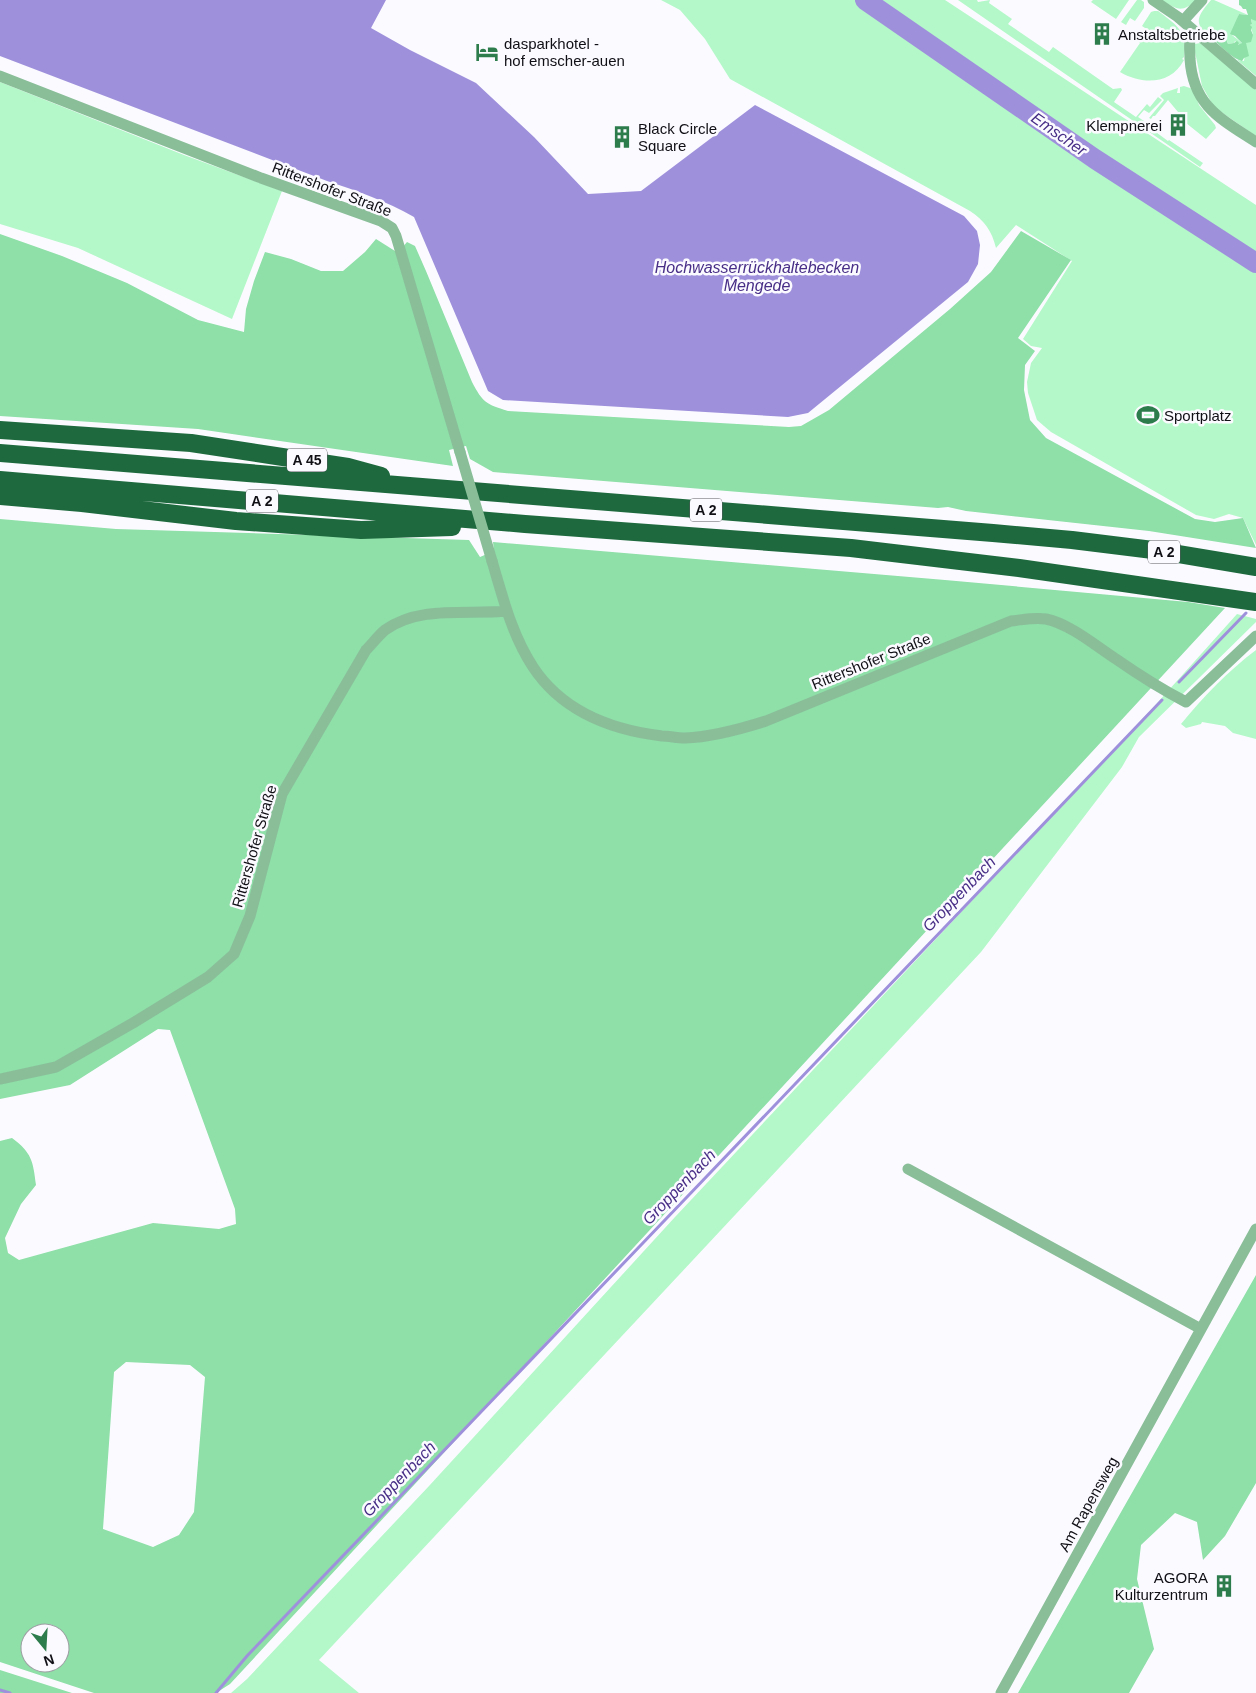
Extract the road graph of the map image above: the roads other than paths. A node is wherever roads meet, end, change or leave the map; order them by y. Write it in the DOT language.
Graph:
graph roads {
  1 [pos="1153,0"];
  2 [pos="1202,0"];
  3 [pos="1188,25"];
  4 [pos="0,76"];
  5 [pos="1256,84"];
  6 [pos="1256,142"];
  7 [pos="2,430"];
  8 [pos="0,453"];
  9 [pos="0,480"];
  10 [pos="420,486"];
  11 [pos="0,496"];
  12 [pos="525,524"];
  13 [pos="1256,568"];
  14 [pos="1256,602"];
  15 [pos="507,611"];
  16 [pos="1256,636"];
  17 [pos="0,1079"];
  18 [pos="908,1169"];
  19 [pos="1256,1229"];
  20 [pos="1201,1329"];
  21 [pos="1001,1693"];
  1 -- 3 [label="street"];
  2 -- 3 [label="street"];
  3 -- 5 [label="street"];
  3 -- 6 [label="street"];
  4 -- 15 [label="street, Rittershofer Straße, bridge"];
  7 -- 10 [label="highway, A 45"];
  8 -- 10 [label="highway, A 2"];
  9 -- 12 [label="highway, A 2"];
  10 -- 13 [label="highway, A 2"];
  11 -- 12 [label="highway"];
  12 -- 14 [label="highway, A 2"];
  15 -- 16 [label="street, Rittershofer Straße"];
  15 -- 17 [label="street, Rittershofer Straße"];
  18 -- 20 [label="street"];
  19 -- 20 [label="street, Am Rapensweg"];
  20 -- 21 [label="street, Am Rapensweg"];
}
